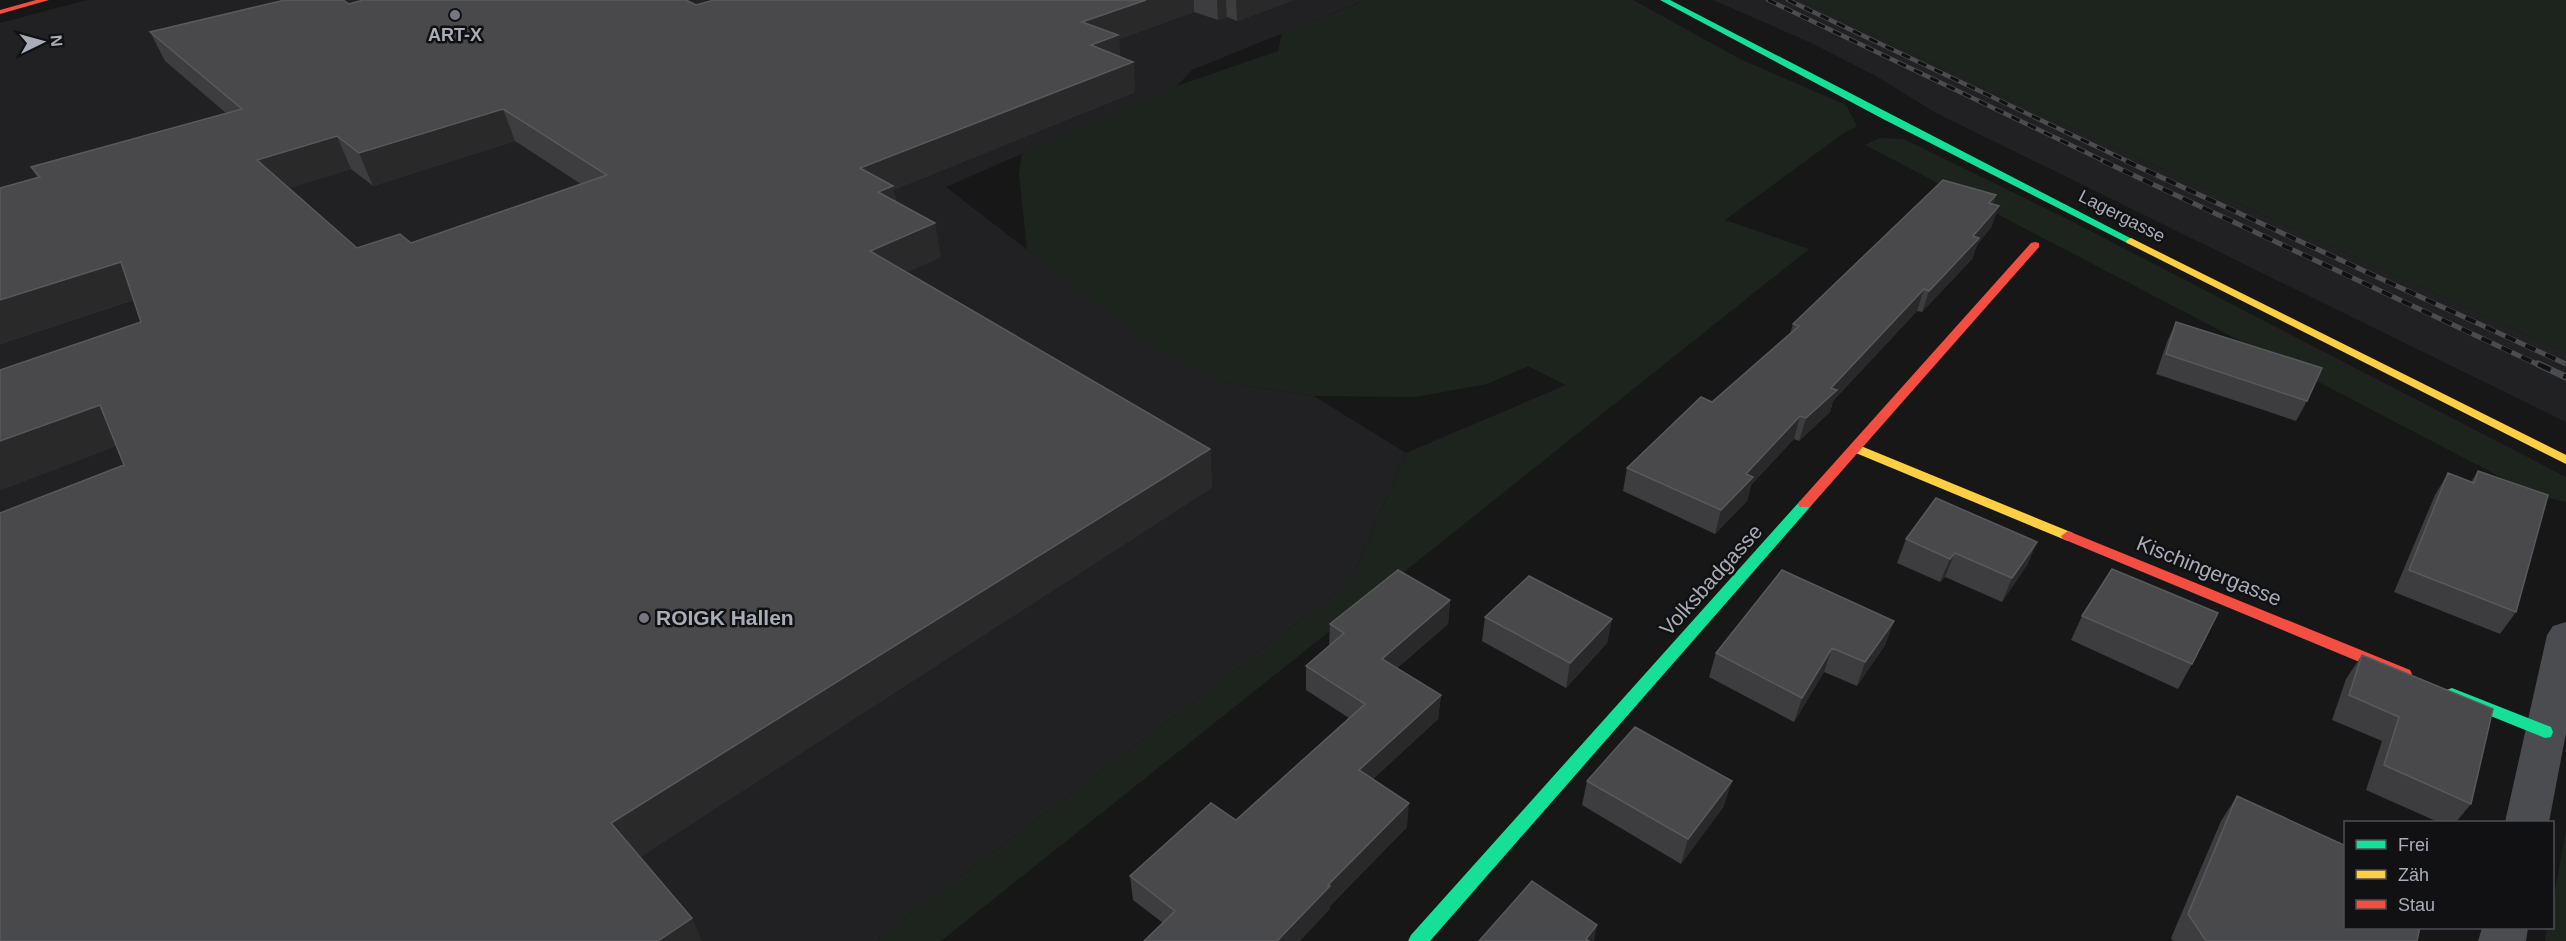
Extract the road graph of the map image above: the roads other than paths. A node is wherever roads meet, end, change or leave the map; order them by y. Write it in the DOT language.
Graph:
graph roads {
  1 [pos="45,0"];
  2 [pos="1664,0"];
  3 [pos="0,12"];
  4 [pos="2035,245"];
  5 [pos="1856,448"];
  6 [pos="2566,460"];
  7 [pos="2566,635"];
  8 [pos="2414,678"];
  9 [pos="2436,687"];
  10 [pos="2546,732"];
  11 [pos="2527,821"];
  12 [pos="1418,941"];
  1 -- 3 [label="street"];
  2 -- 6 [label="street, Lagergasse"];
  4 -- 5 [label="street, Volksbadgasse"];
  5 -- 8 [label="street, Kischingergasse"];
  5 -- 12 [label="street, Volksbadgasse"];
  7 -- 10 [label="street"];
  9 -- 10 [label="street"];
  10 -- 11 [label="street"];
}
